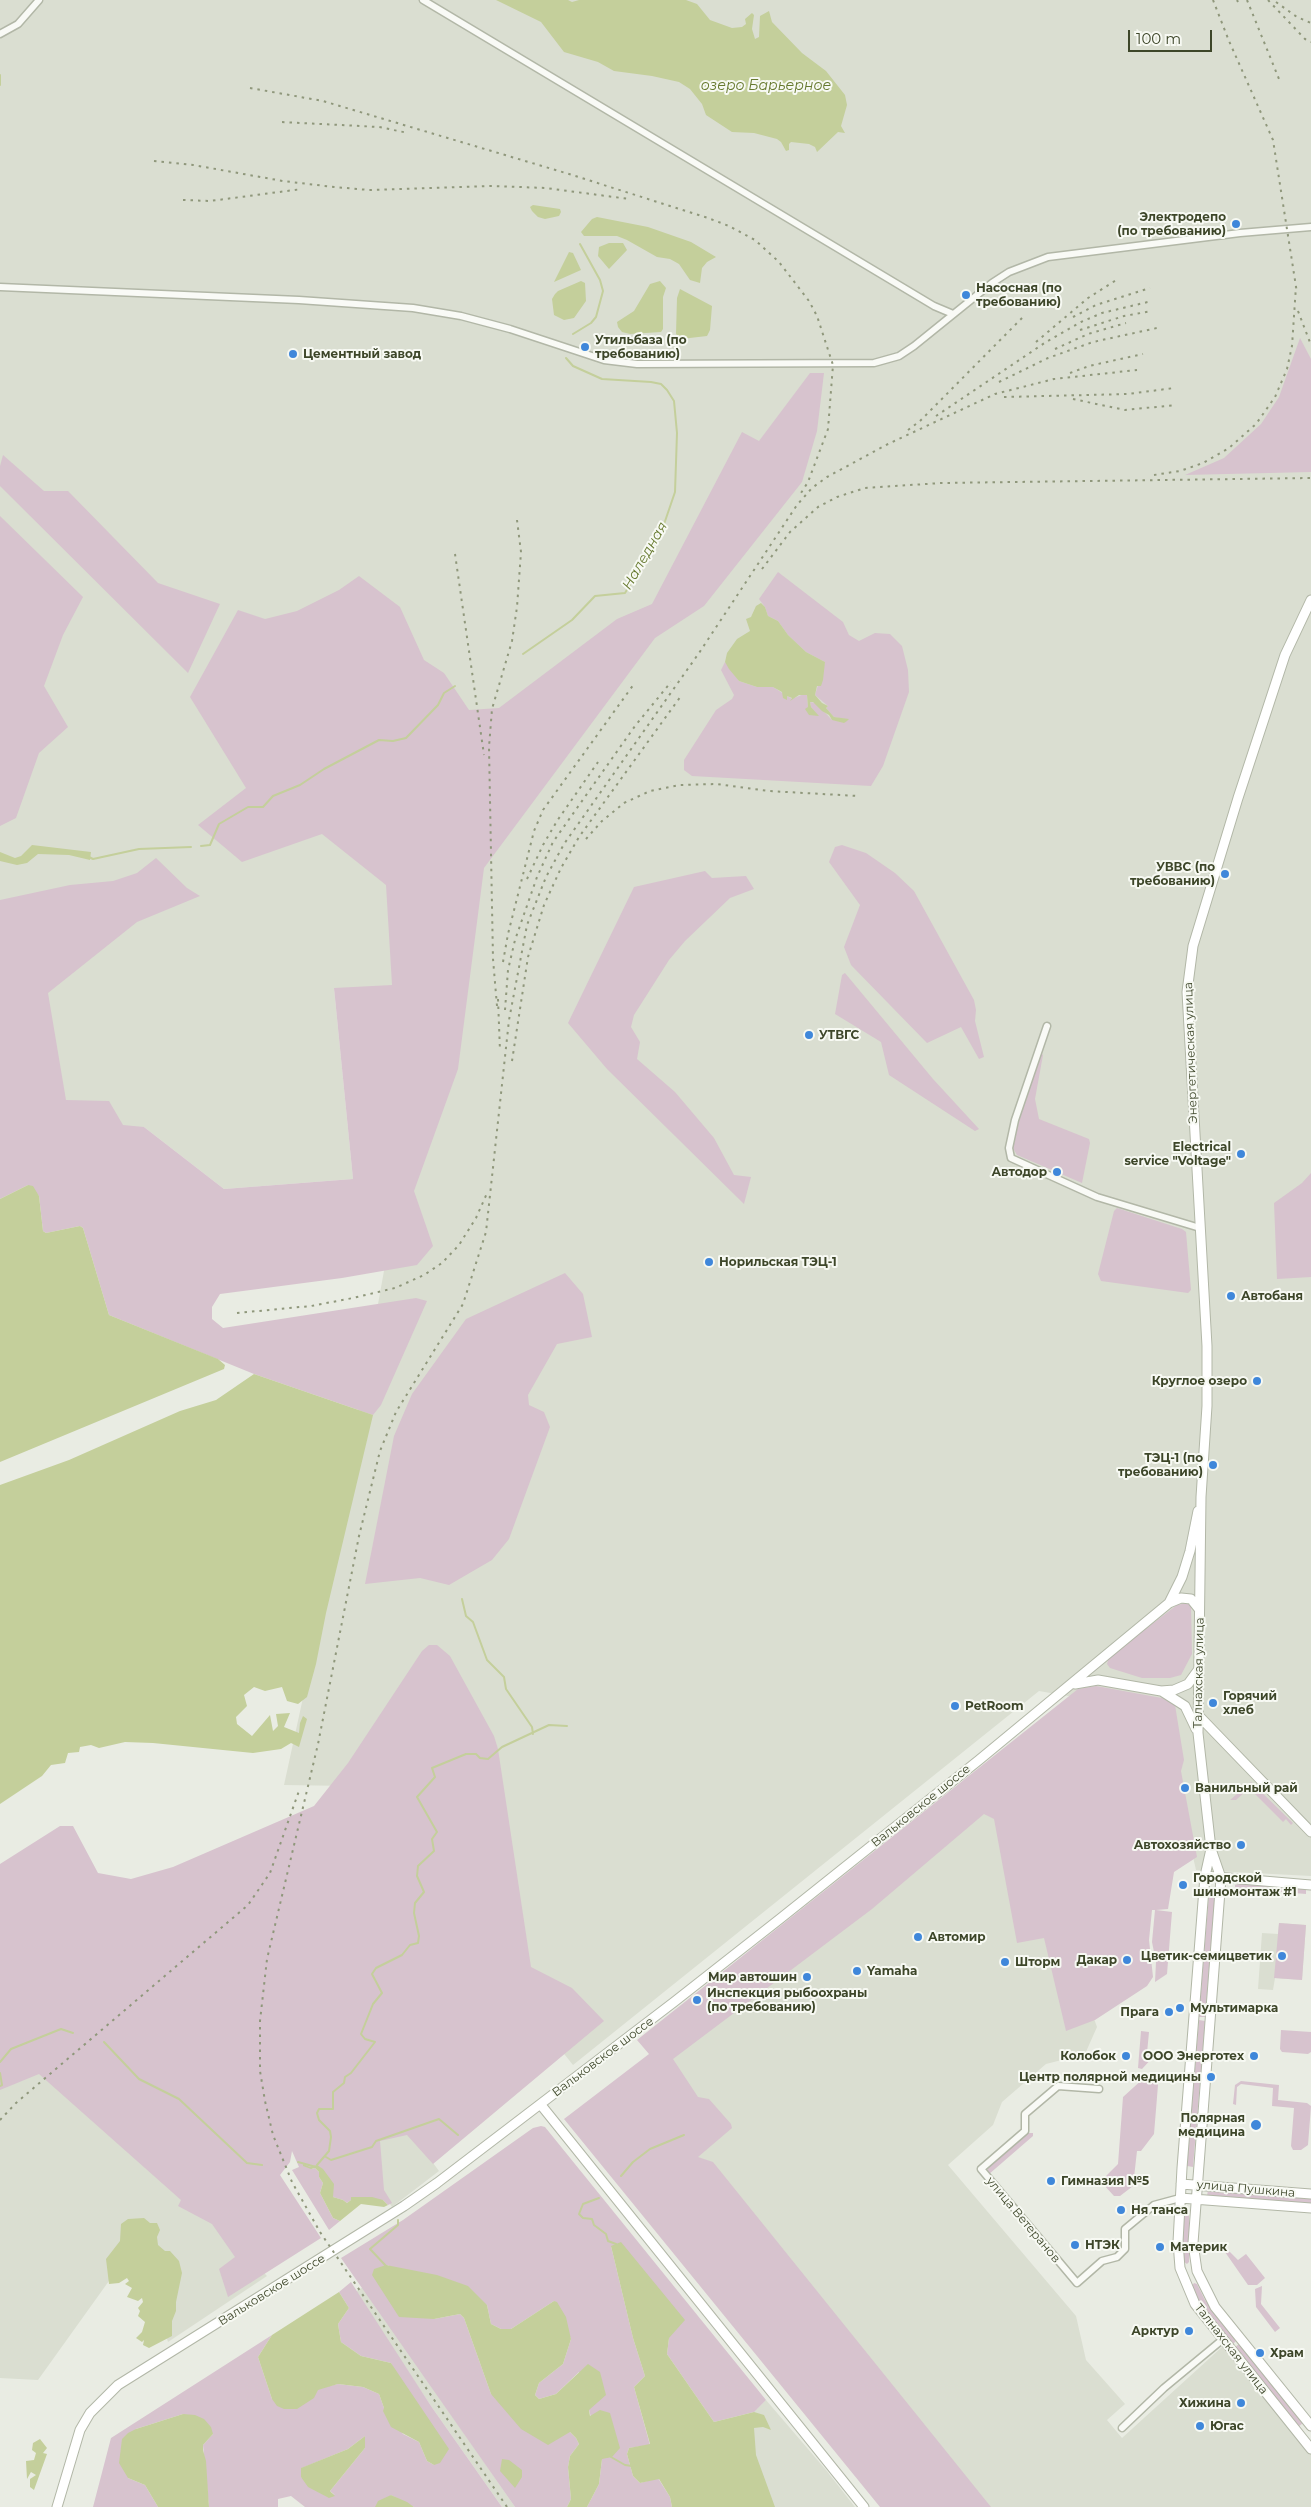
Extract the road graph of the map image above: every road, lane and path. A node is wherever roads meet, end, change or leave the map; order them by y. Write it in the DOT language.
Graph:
graph roads {
  1 [pos="39,0"];
  2 [pos="423,0"];
  3 [pos="0,34"];
  4 [pos="1308,228"];
  5 [pos="2,287"];
  6 [pos="953,314"];
  7 [pos="1311,600"];
  8 [pos="1047,1026"];
  9 [pos="1200,1228"];
  10 [pos="1201,1497"];
  11 [pos="1169,1603"];
  12 [pos="1200,1605"];
  13 [pos="1103,1658"];
  14 [pos="1199,1669"];
  15 [pos="1104,1678"];
  16 [pos="1072,1684"];
  17 [pos="1161,1691"];
  18 [pos="1198,1715"];
  19 [pos="1198,1734"];
  20 [pos="1311,1832"];
  21 [pos="1212,1849"];
  22 [pos="1205,1876"];
  23 [pos="1221,1878"];
  24 [pos="1311,1885"];
  25 [pos="1099,2089"];
  26 [pos="541,2104"];
  27 [pos="1180,2184"];
  28 [pos="1196,2185"];
  29 [pos="1311,2194"];
  30 [pos="1180,2198"];
  31 [pos="1195,2199"];
  32 [pos="1311,2208"];
  33 [pos="1196,2271"];
  34 [pos="1182,2276"];
  35 [pos="1222,2340"];
  36 [pos="1311,2426"];
  37 [pos="1122,2428"];
  38 [pos="1311,2450"];
  39 [pos="57,2507"];
  40 [pos="864,2507"];
  1 -- 3 [label="street"];
  2 -- 6 [label="street"];
  4 -- 6 [label="street"];
  5 -- 6 [label="street"];
  7 -- 9 [label="street, Энергетическая улица"];
  8 -- 9 [label="street"];
  9 -- 10 [label="street, Энергетическая улица"];
  10 -- 11 [label="street, Вальковское шоссе"];
  10 -- 12 [label="street, Талнахская улица"];
  11 -- 12 [label="street, Вальковское шоссе"];
  11 -- 13 [label="street, Вальковское шоссе"];
  12 -- 14 [label="street, Талнахская улица"];
  13 -- 15 [label="street"];
  13 -- 16 [label="street, Вальковское шоссе"];
  14 -- 17 [label="street"];
  14 -- 18 [label="street, Талнахская улица"];
  15 -- 16 [label="street"];
  15 -- 17 [label="street"];
  16 -- 26 [label="street, Вальковское шоссе"];
  17 -- 19 [label="street"];
  18 -- 19 [label="street, Талнахская улица"];
  18 -- 20 [label="street"];
  19 -- 21 [label="street, Талнахская улица"];
  21 -- 22 [label="street, Талнахская улица"];
  21 -- 23 [label="street, Талнахская улица"];
  22 -- 23 [label="street"];
  22 -- 27 [label="street, Талнахская улица"];
  23 -- 24 [label="street"];
  23 -- 28 [label="street, Талнахская улица"];
  25 -- 30 [label="street, улица Ветеранов"];
  26 -- 39 [label="street, Вальковское шоссе"];
  26 -- 40 [label="street"];
  27 -- 28 [label="street, улица Пушкина"];
  27 -- 30 [label="street, Талнахская улица"];
  28 -- 29 [label="street, улица Пушкина"];
  28 -- 31 [label="street, Талнахская улица"];
  30 -- 31 [label="street, улица Пушкина"];
  30 -- 34 [label="street, Талнахская улица"];
  31 -- 32 [label="street, улица Пушкина"];
  31 -- 33 [label="street, Талнахская улица"];
  33 -- 34 [label="street"];
  33 -- 36 [label="street, Талнахская улица"];
  34 -- 35 [label="street, Талнахская улица"];
  35 -- 37 [label="street"];
  35 -- 38 [label="street, Талнахская улица"];
}
